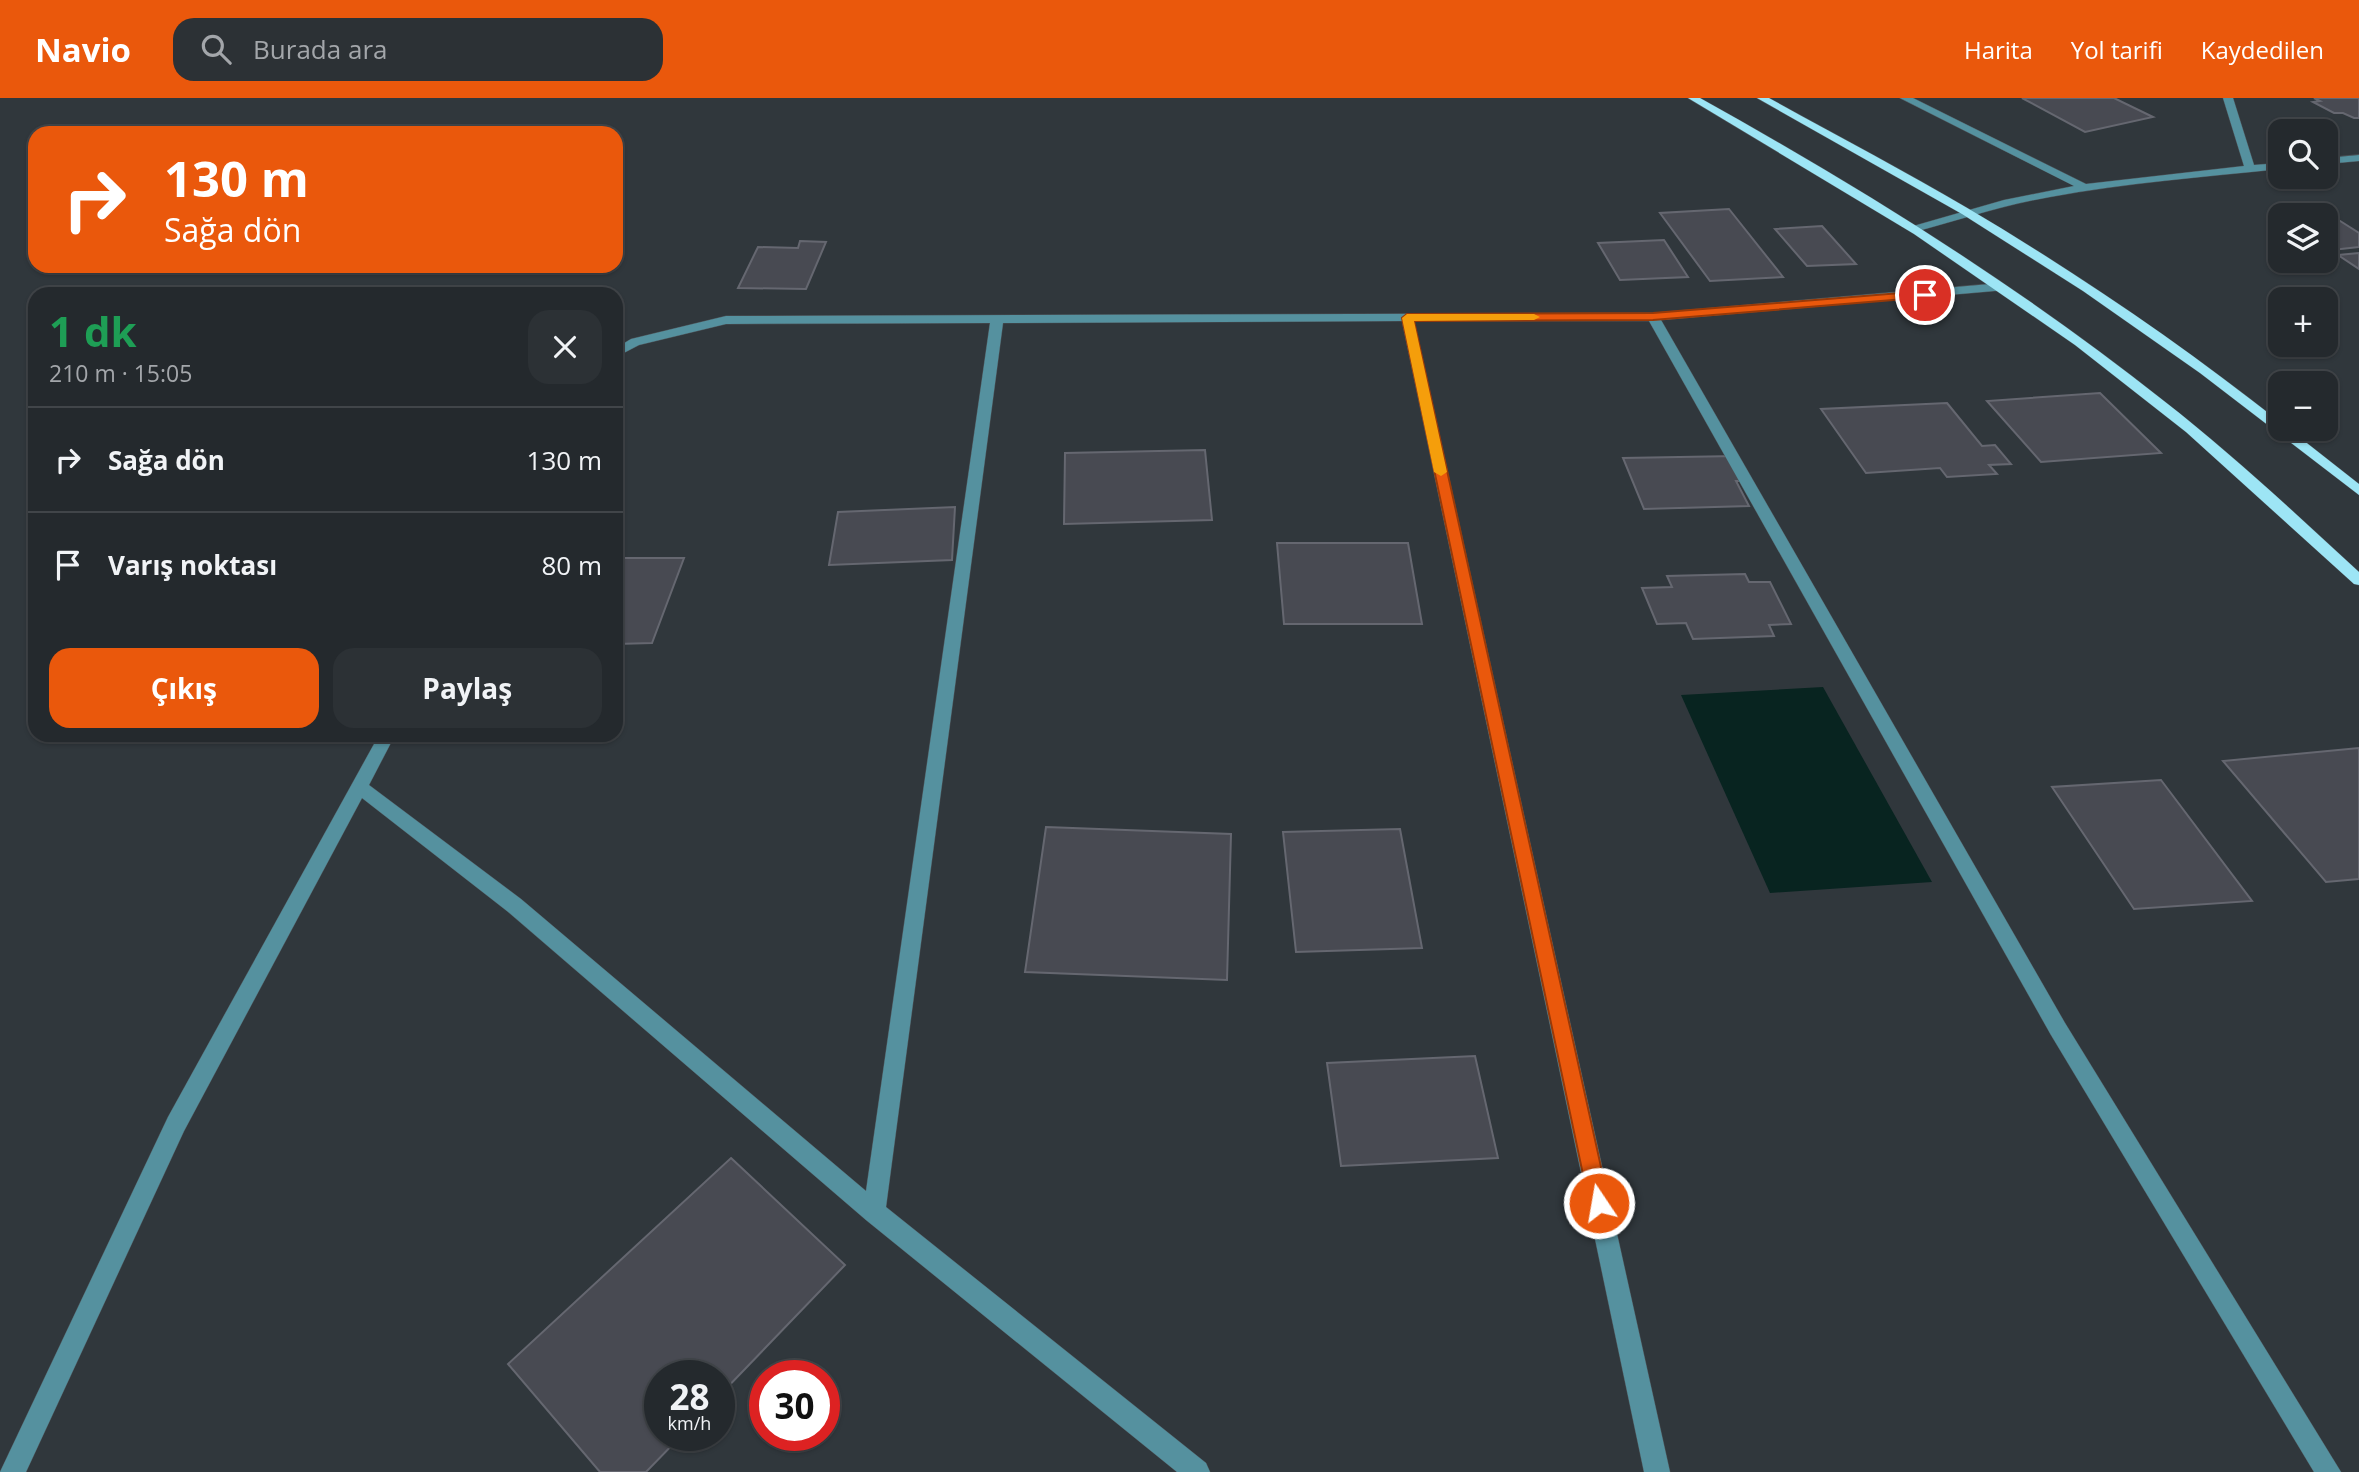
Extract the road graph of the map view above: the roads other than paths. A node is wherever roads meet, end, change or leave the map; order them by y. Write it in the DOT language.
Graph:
graph roads {
  1 [pos="1693,98"];
  2 [pos="1762,98"];
  3 [pos="1905,98"];
  4 [pos="2228,98"];
  5 [pos="2359,158"];
  6 [pos="2338,161"];
  7 [pos="2268,167"];
  8 [pos="2250,169"];
  9 [pos="2082,186"];
  10 [pos="1965,211"];
  11 [pos="1914,229"];
  12 [pos="2002,287"];
  13 [pos="1653,317"];
  14 [pos="1407,318"];
  15 [pos="998,319"];
  16 [pos="623,350"];
  17 [pos="2268,418"];
  18 [pos="2297,441"];
  19 [pos="2359,491"];
  20 [pos="2359,580"];
  21 [pos="383,742"];
  22 [pos="359,787"];
  23 [pos="874,1212"];
  24 [pos="13,1472"];
  25 [pos="1196,1472"];
  26 [pos="1657,1472"];
  27 [pos="2328,1472"];
  1 -- 11 [label="main road"];
  2 -- 10 [label="main road"];
  3 -- 9 [label="street"];
  4 -- 8 [label="street"];
  5 -- 6 [label="street"];
  7 -- 8 [label="street"];
  8 -- 9 [label="street"];
  9 -- 10 [label="street"];
  10 -- 11 [label="street"];
  10 -- 17 [label="main road"];
  11 -- 12 [label="main road"];
  12 -- 13 [label="street"];
  12 -- 20 [label="main road"];
  13 -- 14 [label="street"];
  13 -- 27 [label="street"];
  14 -- 15 [label="street"];
  14 -- 26 [label="street"];
  15 -- 16 [label="street"];
  15 -- 23 [label="street"];
  18 -- 19 [label="main road"];
  21 -- 22 [label="street"];
  22 -- 23 [label="street"];
  22 -- 24 [label="street"];
  23 -- 25 [label="street"];
}
